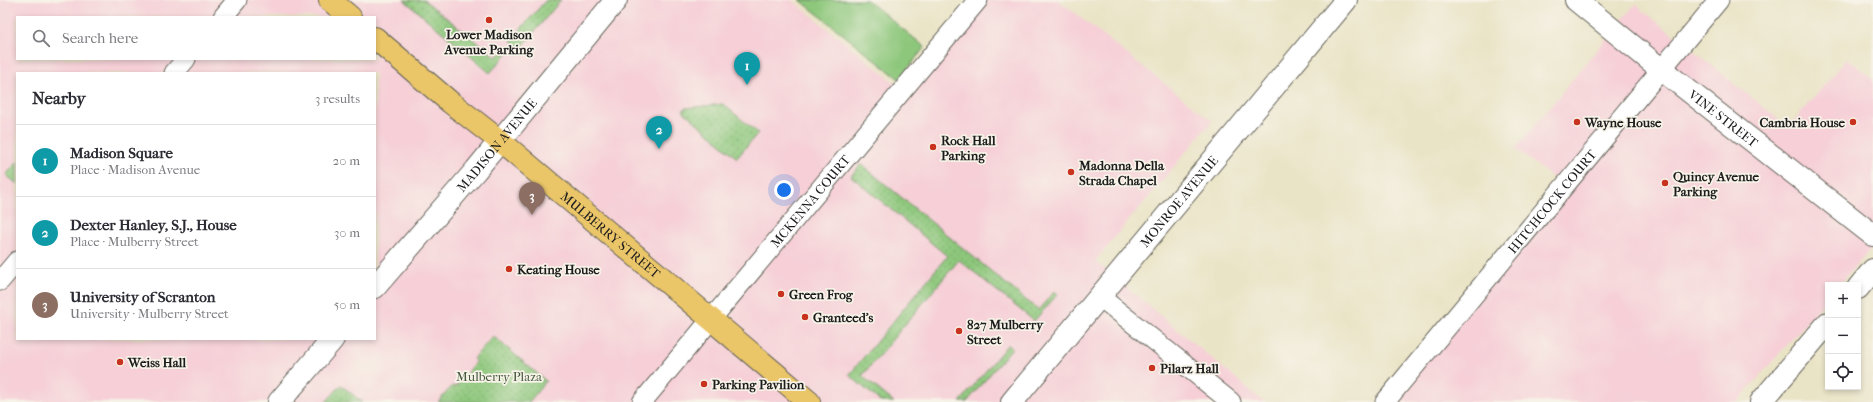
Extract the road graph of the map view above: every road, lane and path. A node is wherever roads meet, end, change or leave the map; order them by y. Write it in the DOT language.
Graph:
graph roads {
  1 [pos="237,0"];
  2 [pos="330,0"];
  3 [pos="616,0"];
  4 [pos="978,0"];
  5 [pos="1346,0"];
  6 [pos="1576,0"];
  7 [pos="1719,0"];
  8 [pos="224,16"];
  9 [pos="349,16"];
  10 [pos="376,39"];
  11 [pos="185,60"];
  12 [pos="1662,70"];
  13 [pos="175,72"];
  14 [pos="500,140"];
  15 [pos="1873,235"];
  16 [pos="16,262"];
  17 [pos="1873,270"];
  18 [pos="0,281"];
  19 [pos="1861,284"];
  20 [pos="376,286"];
  21 [pos="1099,296"];
  22 [pos="712,320"];
  23 [pos="1825,327"];
  24 [pos="332,340"];
  25 [pos="279,402"];
  26 [pos="642,402"];
  27 [pos="809,402"];
  28 [pos="1012,402"];
  29 [pos="1230,402"];
  30 [pos="1385,402"];
  31 [pos="1761,402"];
  1 -- 8 [label="lane"];
  2 -- 9 [label="main road"];
  3 -- 14 [label="street, MADISON AVENUE"];
  4 -- 22 [label="lane, MCKENNA COURT"];
  5 -- 21 [label="street, MONROE AVENUE"];
  6 -- 12 [label="street, VINE STREET"];
  7 -- 12 [label="lane, HITCHCOCK COURT"];
  10 -- 14 [label="main road, MULBERRY STREET"];
  11 -- 13 [label="lane"];
  12 -- 15 [label="street, VINE STREET"];
  12 -- 30 [label="lane, HITCHCOCK COURT"];
  14 -- 20 [label="street, MADISON AVENUE"];
  14 -- 22 [label="main road, MULBERRY STREET"];
  16 -- 18 [label="lane"];
  17 -- 19 [label="street"];
  21 -- 28 [label="street, MONROE AVENUE"];
  21 -- 29 [label="lane"];
  22 -- 26 [label="lane, MCKENNA COURT"];
  22 -- 27 [label="main road, MULBERRY STREET"];
  23 -- 31 [label="street"];
  24 -- 25 [label="street"];
}
